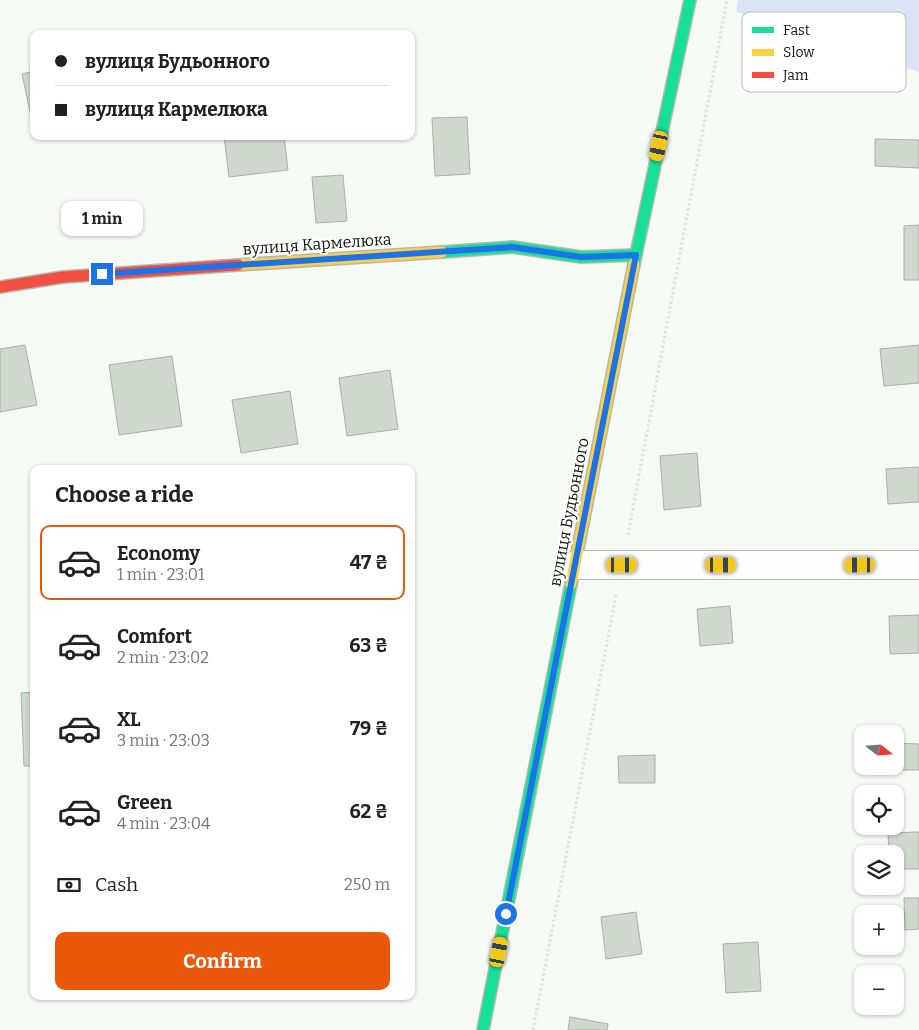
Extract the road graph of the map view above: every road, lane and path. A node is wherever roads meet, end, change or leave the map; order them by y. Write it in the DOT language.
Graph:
graph roads {
  1 [pos="690,0"];
  2 [pos="727,0"];
  3 [pos="636,255"];
  4 [pos="0,287"];
  5 [pos="576,565"];
  6 [pos="622,565"];
  7 [pos="919,565"];
  8 [pos="483,1030"];
  9 [pos="533,1030"];
  1 -- 3 [label="main road, вулиця Будьонного"];
  2 -- 6 [label="path"];
  3 -- 4 [label="main road, вулиця Кармелюка"];
  3 -- 5 [label="main road, вулиця Будьонного"];
  5 -- 6 [label="street"];
  5 -- 8 [label="main road, вулиця Будьонного"];
  6 -- 7 [label="street"];
  6 -- 9 [label="path"];
}
